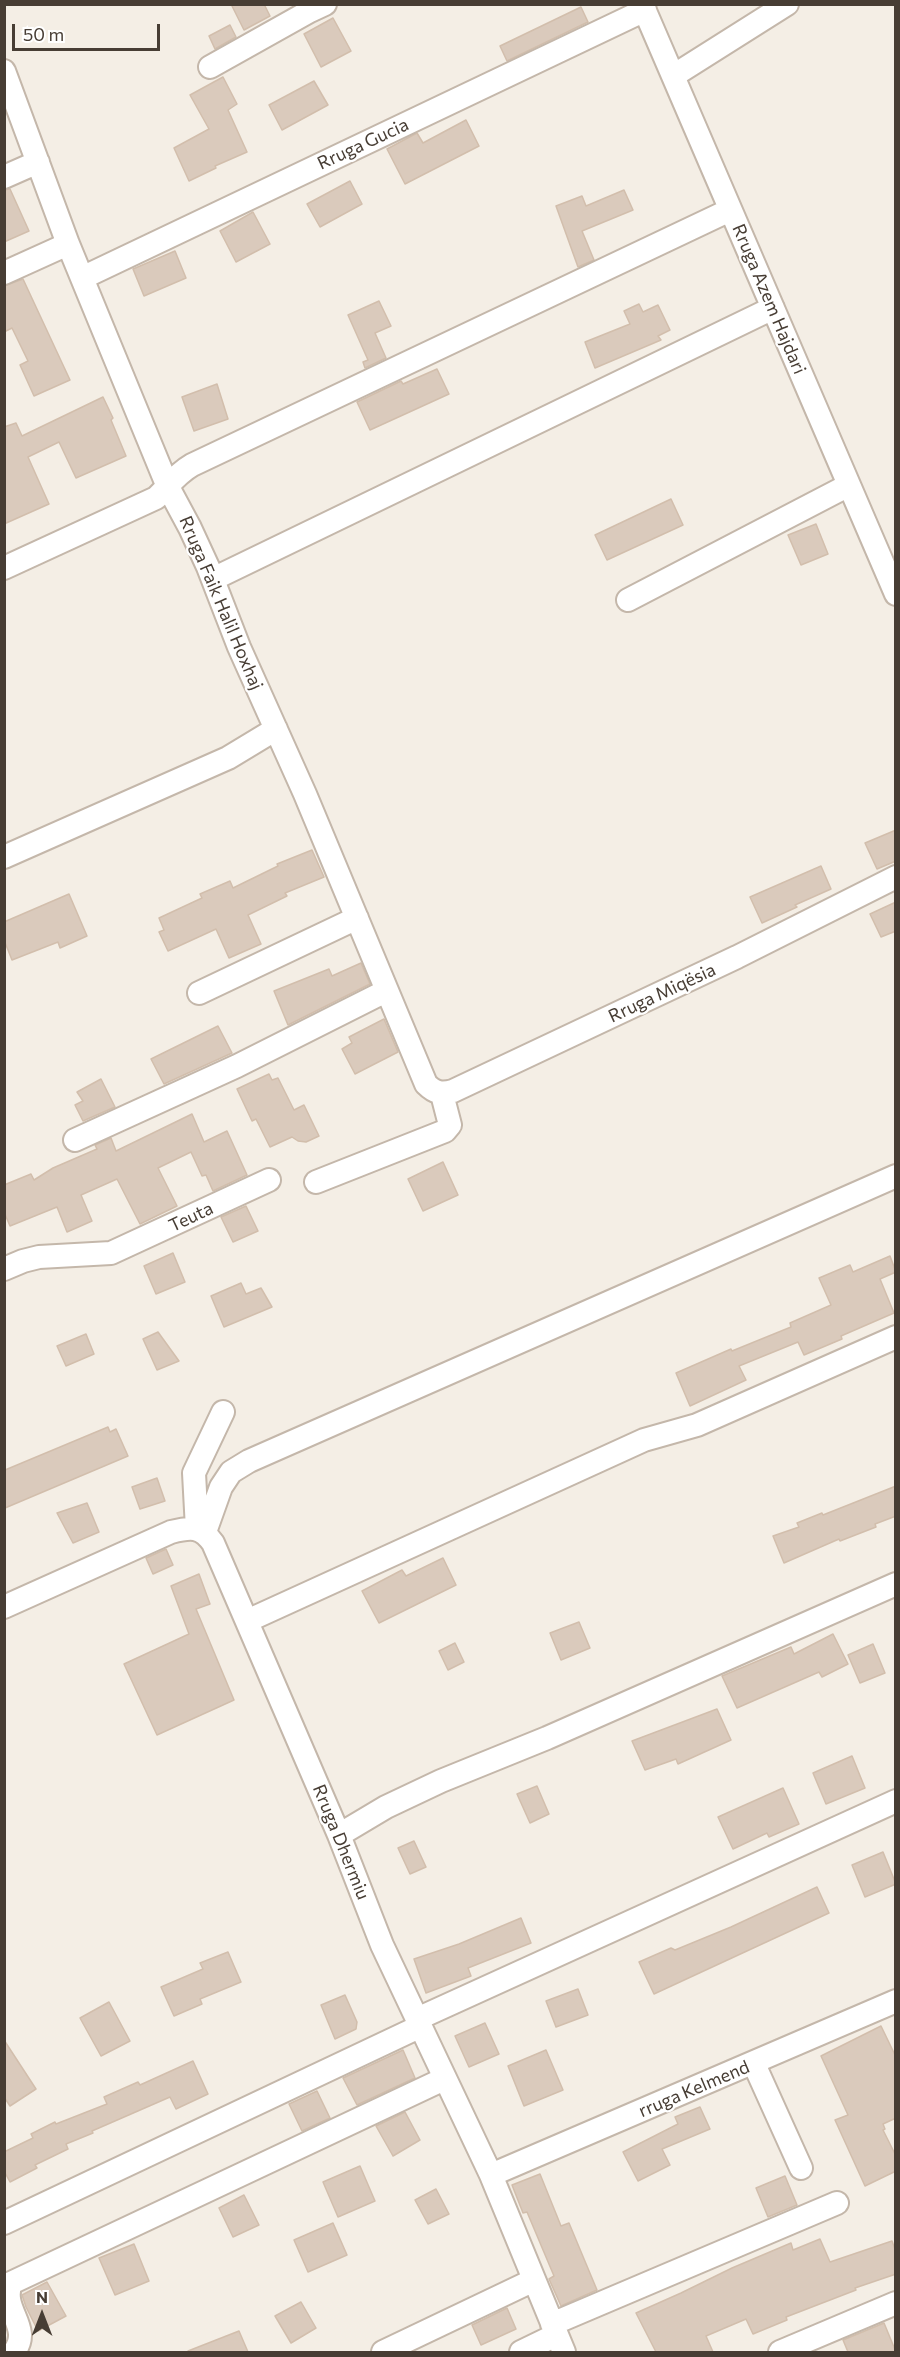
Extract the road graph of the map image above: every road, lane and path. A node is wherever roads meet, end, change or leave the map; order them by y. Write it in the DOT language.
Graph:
graph roads {
  1 [pos="325,4"];
  2 [pos="787,4"];
  3 [pos="643,7"];
  4 [pos="210,67"];
  5 [pos="4,71"];
  6 [pos="673,76"];
  7 [pos="14,114"];
  8 [pos="38,162"];
  9 [pos="4,177"];
  10 [pos="730,210"];
  11 [pos="68,244"];
  12 [pos="4,273"];
  13 [pos="82,278"];
  14 [pos="773,309"];
  15 [pos="849,485"];
  16 [pos="168,487"];
  17 [pos="4,568"];
  18 [pos="213,579"];
  19 [pos="896,594"];
  20 [pos="628,600"];
  21 [pos="276,729"];
  22 [pos="4,857"];
  23 [pos="896,877"];
  24 [pos="357,918"];
  25 [pos="386,991"];
  26 [pos="199,993"];
  27 [pos="434,1089"];
  28 [pos="75,1140"];
  29 [pos="896,1176"];
  30 [pos="270,1180"];
  31 [pos="316,1182"];
  32 [pos="4,1269"];
  33 [pos="896,1336"];
  34 [pos="223,1412"];
  35 [pos="201,1530"];
  36 [pos="896,1584"];
  37 [pos="4,1607"];
  38 [pos="247,1621"];
  39 [pos="896,1801"];
  40 [pos="339,1835"];
  41 [pos="896,2001"];
  42 [pos="419,2022"];
  43 [pos="754,2064"];
  44 [pos="444,2079"];
  45 [pos="801,2168"];
  46 [pos="491,2175"];
  47 [pos="837,2203"];
  48 [pos="4,2223"];
  49 [pos="534,2280"];
  50 [pos="896,2303"];
  51 [pos="558,2337"];
  52 [pos="14,2352"];
  53 [pos="383,2352"];
  54 [pos="521,2352"];
  55 [pos="780,2352"];
  1 -- 4 [label="street"];
  2 -- 6 [label="street"];
  3 -- 6 [label="street, Rruga Azem Hajdari"];
  3 -- 13 [label="street, Rruga Gucia"];
  5 -- 7 [label="street, Rruga Faik Halil Hoxhaj"];
  6 -- 10 [label="street, Rruga Azem Hajdari"];
  7 -- 8 [label="street, Rruga Faik Halil Hoxhaj"];
  8 -- 9 [label="street"];
  8 -- 11 [label="street, Rruga Faik Halil Hoxhaj"];
  10 -- 14 [label="street, Rruga Azem Hajdari"];
  10 -- 16 [label="street"];
  11 -- 12 [label="street"];
  11 -- 13 [label="street, Rruga Faik Halil Hoxhaj"];
  13 -- 16 [label="street, Rruga Faik Halil Hoxhaj"];
  14 -- 15 [label="street, Rruga Azem Hajdari"];
  14 -- 18 [label="street"];
  15 -- 19 [label="street, Rruga Azem Hajdari"];
  15 -- 20 [label="street"];
  16 -- 17 [label="street"];
  16 -- 18 [label="street, Rruga Faik Halil Hoxhaj"];
  18 -- 21 [label="street, Rruga Faik Halil Hoxhaj"];
  21 -- 22 [label="street"];
  21 -- 24 [label="street, Rruga Faik Halil Hoxhaj"];
  23 -- 27 [label="street, Rruga Miqësia"];
  24 -- 25 [label="street, Rruga Faik Halil Hoxhaj"];
  24 -- 26 [label="street"];
  25 -- 27 [label="street, Rruga Faik Halil Hoxhaj"];
  25 -- 28 [label="street"];
  27 -- 31 [label="street, Rruga Faik Halil Hoxhaj"];
  29 -- 35 [label="street"];
  30 -- 32 [label="street, Teuta"];
  33 -- 38 [label="street"];
  34 -- 35 [label="street"];
  35 -- 37 [label="street"];
  35 -- 38 [label="street, Rruga Dhermiu"];
  36 -- 40 [label="street"];
  38 -- 40 [label="street, Rruga Dhermiu"];
  39 -- 42 [label="street"];
  40 -- 42 [label="street, Rruga Dhermiu"];
  41 -- 43 [label="street, rruga Kelmend"];
  42 -- 44 [label="street, Rruga Dhermiu"];
  42 -- 48 [label="street"];
  43 -- 45 [label="street"];
  43 -- 46 [label="street, rruga Kelmend"];
  44 -- 46 [label="street, Rruga Dhermiu"];
  44 -- 52 [label="street"];
  46 -- 49 [label="street, Rruga Dhermiu"];
  47 -- 51 [label="street"];
  49 -- 51 [label="street, Rruga Dhermiu"];
  49 -- 53 [label="street"];
  50 -- 55 [label="street"];
  51 -- 54 [label="street"];
}
